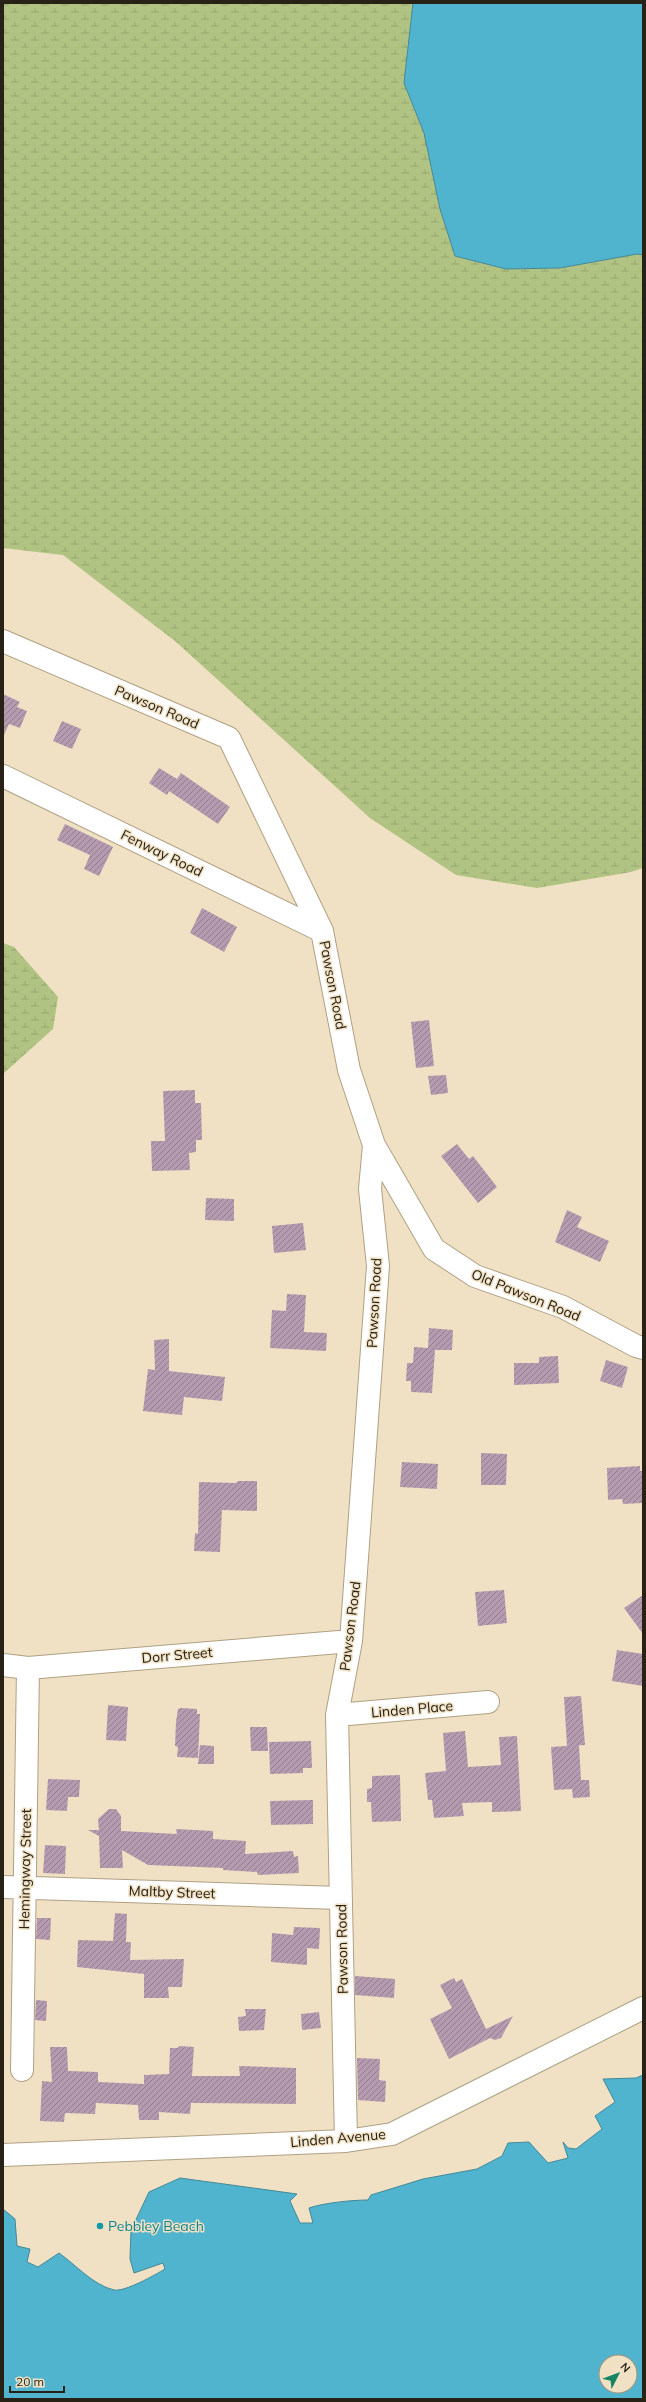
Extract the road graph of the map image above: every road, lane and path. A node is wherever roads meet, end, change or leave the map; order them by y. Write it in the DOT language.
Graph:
graph roads {
  1 [pos="3,641"];
  2 [pos="3,776"];
  3 [pos="322,931"];
  4 [pos="374,1144"];
  5 [pos="643,1348"];
  6 [pos="351,1641"];
  7 [pos="3,1665"];
  8 [pos="28,1668"];
  9 [pos="488,1702"];
  10 [pos="337,1715"];
  11 [pos="3,1887"];
  12 [pos="25,1888"];
  13 [pos="340,1898"];
  14 [pos="643,2008"];
  15 [pos="22,2070"];
  16 [pos="346,2141"];
  17 [pos="3,2155"];
  1 -- 3 [label="street, Pawson Road"];
  2 -- 3 [label="street, Fenway Road"];
  3 -- 4 [label="street, Pawson Road"];
  4 -- 5 [label="street, Old Pawson Road"];
  4 -- 6 [label="street, Pawson Road"];
  6 -- 8 [label="street, Dorr Street"];
  6 -- 10 [label="street, Pawson Road"];
  7 -- 8 [label="street, Dorr Street"];
  8 -- 12 [label="street, Hemingway Street"];
  9 -- 10 [label="street, Linden Place"];
  10 -- 13 [label="street, Pawson Road"];
  11 -- 12 [label="street, Maltby Street"];
  12 -- 13 [label="street, Maltby Street"];
  12 -- 15 [label="street, Hemingway Street"];
  13 -- 16 [label="street, Pawson Road"];
  14 -- 16 [label="street, Linden Avenue"];
  16 -- 17 [label="street, Linden Avenue"];
}
